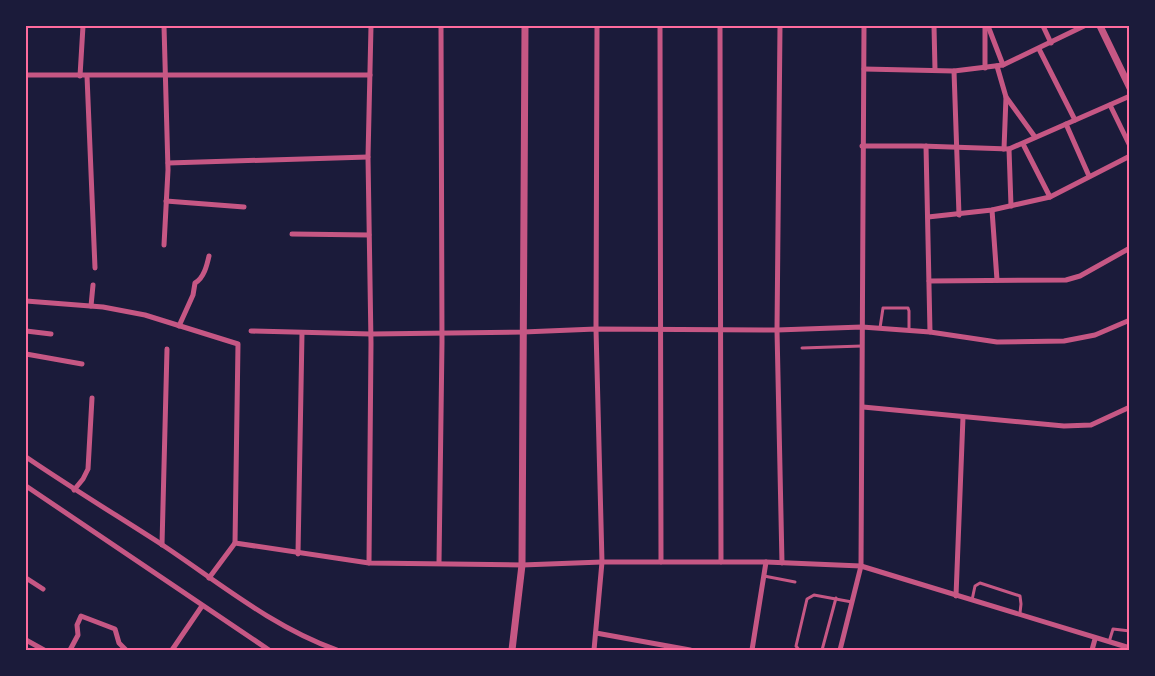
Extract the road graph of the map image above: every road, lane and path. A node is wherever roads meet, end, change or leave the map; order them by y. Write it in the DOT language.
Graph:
graph roads {
  1 [pos="83,26"];
  2 [pos="164,26"];
  3 [pos="371,26"];
  4 [pos="441,26"];
  5 [pos="525,26"];
  6 [pos="597,26"];
  7 [pos="660,26"];
  8 [pos="720,26"];
  9 [pos="780,26"];
  10 [pos="864,26"];
  11 [pos="934,26"];
  12 [pos="987,26"];
  13 [pos="1043,26"];
  14 [pos="1084,26"];
  15 [pos="1100,26"];
  16 [pos="1051,43"];
  17 [pos="1039,49"];
  18 [pos="1000,66"];
  19 [pos="985,68"];
  20 [pos="864,69"];
  21 [pos="935,70"];
  22 [pos="954,71"];
  23 [pos="26,75"];
  24 [pos="370,75"];
  25 [pos="80,76"];
  26 [pos="87,76"];
  27 [pos="166,76"];
  28 [pos="1130,88"];
  29 [pos="1130,96"];
  30 [pos="1006,97"];
  31 [pos="1110,105"];
  32 [pos="1076,120"];
  33 [pos="1066,124"];
  34 [pos="1035,137"];
  35 [pos="1023,144"];
  36 [pos="862,146"];
  37 [pos="926,146"];
  38 [pos="1130,146"];
  39 [pos="956,147"];
  40 [pos="1006,149"];
  41 [pos="1130,156"];
  42 [pos="368,157"];
  43 [pos="168,163"];
  44 [pos="1089,176"];
  45 [pos="1050,197"];
  46 [pos="166,201"];
  47 [pos="1011,206"];
  48 [pos="244,207"];
  49 [pos="992,210"];
  50 [pos="959,215"];
  51 [pos="928,217"];
  52 [pos="292,234"];
  53 [pos="369,235"];
  54 [pos="164,245"];
  55 [pos="1130,248"];
  56 [pos="209,256"];
  57 [pos="95,268"];
  58 [pos="997,280"];
  59 [pos="929,281"];
  60 [pos="93,285"];
  61 [pos="26,301"];
  62 [pos="91,306"];
  63 [pos="1130,320"];
  64 [pos="179,326"];
  65 [pos="862,327"];
  66 [pos="880,328"];
  67 [pos="596,329"];
  68 [pos="662,329"];
  69 [pos="720,329"];
  70 [pos="777,330"];
  71 [pos="26,331"];
  72 [pos="251,331"];
  73 [pos="909,331"];
  74 [pos="523,332"];
  75 [pos="930,332"];
  76 [pos="302,333"];
  77 [pos="442,333"];
  78 [pos="51,334"];
  79 [pos="371,334"];
  80 [pos="862,346"];
  81 [pos="802,348"];
  82 [pos="167,349"];
  83 [pos="26,354"];
  84 [pos="82,364"];
  85 [pos="92,398"];
  86 [pos="863,407"];
  87 [pos="1130,407"];
  88 [pos="963,417"];
  89 [pos="26,458"];
  90 [pos="26,486"];
  91 [pos="74,490"];
  92 [pos="235,543"];
  93 [pos="162,545"];
  94 [pos="298,554"];
  95 [pos="602,562"];
  96 [pos="661,562"];
  97 [pos="721,562"];
  98 [pos="766,562"];
  99 [pos="369,563"];
  100 [pos="439,563"];
  101 [pos="782,563"];
  102 [pos="522,565"];
  103 [pos="861,566"];
  104 [pos="764,576"];
  105 [pos="26,578"];
  106 [pos="209,578"];
  107 [pos="795,582"];
  108 [pos="43,589"];
  109 [pos="956,596"];
  110 [pos="836,598"];
  111 [pos="972,600"];
  112 [pos="852,602"];
  113 [pos="201,606"];
  114 [pos="1019,615"];
  115 [pos="1130,632"];
  116 [pos="596,633"];
  117 [pos="1095,639"];
  118 [pos="26,640"];
  119 [pos="1109,642"];
  120 [pos="1130,648"];
  121 [pos="44,651"];
  122 [pos="70,651"];
  123 [pos="126,651"];
  124 [pos="172,651"];
  125 [pos="269,651"];
  126 [pos="337,651"];
  127 [pos="512,651"];
  128 [pos="594,651"];
  129 [pos="690,651"];
  130 [pos="752,651"];
  131 [pos="799,651"];
  132 [pos="822,651"];
  133 [pos="840,651"];
  134 [pos="1092,651"];
  1 -- 25 [label="street"];
  2 -- 27 [label="street"];
  3 -- 24 [label="street"];
  4 -- 77 [label="street"];
  5 -- 74 [label="street"];
  6 -- 67 [label="street"];
  7 -- 68 [label="street"];
  8 -- 69 [label="street"];
  9 -- 70 [label="street"];
  10 -- 20 [label="street"];
  11 -- 21 [label="street"];
  12 -- 18 [label="street"];
  12 -- 19 [label="street"];
  13 -- 16 [label="street"];
  14 -- 16 [label="street"];
  15 -- 28 [label="street"];
  16 -- 17 [label="street"];
  17 -- 18 [label="street"];
  17 -- 32 [label="street"];
  18 -- 19 [label="street"];
  18 -- 30 [label="street"];
  19 -- 22 [label="street"];
  20 -- 21 [label="street"];
  20 -- 36 [label="street"];
  21 -- 22 [label="street"];
  22 -- 39 [label="street"];
  23 -- 25 [label="street"];
  24 -- 27 [label="street"];
  24 -- 42 [label="street"];
  25 -- 26 [label="street"];
  26 -- 27 [label="street"];
  26 -- 57 [label="street"];
  27 -- 43 [label="street"];
  29 -- 31 [label="street"];
  30 -- 34 [label="street"];
  30 -- 40 [label="street"];
  31 -- 32 [label="street"];
  31 -- 38 [label="street"];
  32 -- 33 [label="street"];
  33 -- 34 [label="street"];
  33 -- 44 [label="street"];
  34 -- 35 [label="street"];
  35 -- 40 [label="street"];
  35 -- 45 [label="street"];
  36 -- 37 [label="street"];
  36 -- 65 [label="street"];
  37 -- 39 [label="street"];
  37 -- 51 [label="street"];
  39 -- 40 [label="street"];
  39 -- 50 [label="street"];
  40 -- 47 [label="street"];
  41 -- 44 [label="street"];
  42 -- 43 [label="street"];
  42 -- 53 [label="street"];
  43 -- 46 [label="street"];
  44 -- 45 [label="street"];
  45 -- 47 [label="street"];
  46 -- 48 [label="street"];
  46 -- 54 [label="street"];
  47 -- 49 [label="street"];
  49 -- 50 [label="street"];
  49 -- 58 [label="street"];
  50 -- 51 [label="street"];
  51 -- 59 [label="street"];
  52 -- 53 [label="street"];
  53 -- 79 [label="street"];
  55 -- 58 [label="street"];
  56 -- 64 [label="street"];
  58 -- 59 [label="street"];
  59 -- 75 [label="street"];
  60 -- 62 [label="street"];
  61 -- 62 [label="street"];
  62 -- 64 [label="street"];
  63 -- 75 [label="street"];
  64 -- 92 [label="street"];
  65 -- 66 [label="street"];
  65 -- 70 [label="street"];
  65 -- 80 [label="street"];
  66 -- 73 [label="street"];
  66 -- 73 [label="lane"];
  67 -- 68 [label="street"];
  67 -- 74 [label="street"];
  67 -- 95 [label="street"];
  68 -- 69 [label="street"];
  68 -- 96 [label="street"];
  69 -- 70 [label="street"];
  69 -- 97 [label="street"];
  70 -- 101 [label="street"];
  71 -- 78 [label="street"];
  72 -- 76 [label="street"];
  73 -- 75 [label="street"];
  74 -- 77 [label="street"];
  74 -- 102 [label="street"];
  76 -- 79 [label="street"];
  76 -- 94 [label="street"];
  77 -- 79 [label="street"];
  77 -- 100 [label="street"];
  79 -- 99 [label="street"];
  80 -- 81 [label="lane"];
  80 -- 86 [label="street"];
  82 -- 93 [label="street"];
  83 -- 84 [label="street"];
  85 -- 91 [label="street"];
  86 -- 88 [label="street"];
  86 -- 103 [label="street"];
  87 -- 88 [label="street"];
  88 -- 109 [label="street"];
  89 -- 91 [label="street"];
  90 -- 113 [label="street"];
  91 -- 93 [label="street"];
  92 -- 94 [label="street"];
  92 -- 106 [label="street"];
  93 -- 106 [label="street"];
  94 -- 99 [label="street"];
  95 -- 96 [label="street"];
  95 -- 102 [label="street"];
  95 -- 116 [label="street"];
  96 -- 97 [label="street"];
  97 -- 98 [label="street"];
  98 -- 101 [label="street"];
  98 -- 104 [label="street"];
  99 -- 100 [label="street"];
  100 -- 102 [label="street"];
  101 -- 103 [label="street"];
  102 -- 127 [label="street"];
  103 -- 109 [label="street"];
  103 -- 112 [label="street"];
  104 -- 107 [label="lane"];
  104 -- 130 [label="street"];
  105 -- 108 [label="street"];
  106 -- 126 [label="street"];
  109 -- 111 [label="street"];
  110 -- 112 [label="lane"];
  110 -- 131 [label="lane"];
  110 -- 132 [label="lane"];
  111 -- 114 [label="street"];
  111 -- 114 [label="lane"];
  112 -- 133 [label="street"];
  113 -- 124 [label="street"];
  113 -- 125 [label="street"];
  114 -- 117 [label="street"];
  115 -- 119 [label="lane"];
  116 -- 128 [label="street"];
  116 -- 129 [label="street"];
  117 -- 119 [label="street"];
  117 -- 134 [label="street"];
  118 -- 121 [label="street"];
  119 -- 120 [label="street"];
  122 -- 123 [label="street"];
}
